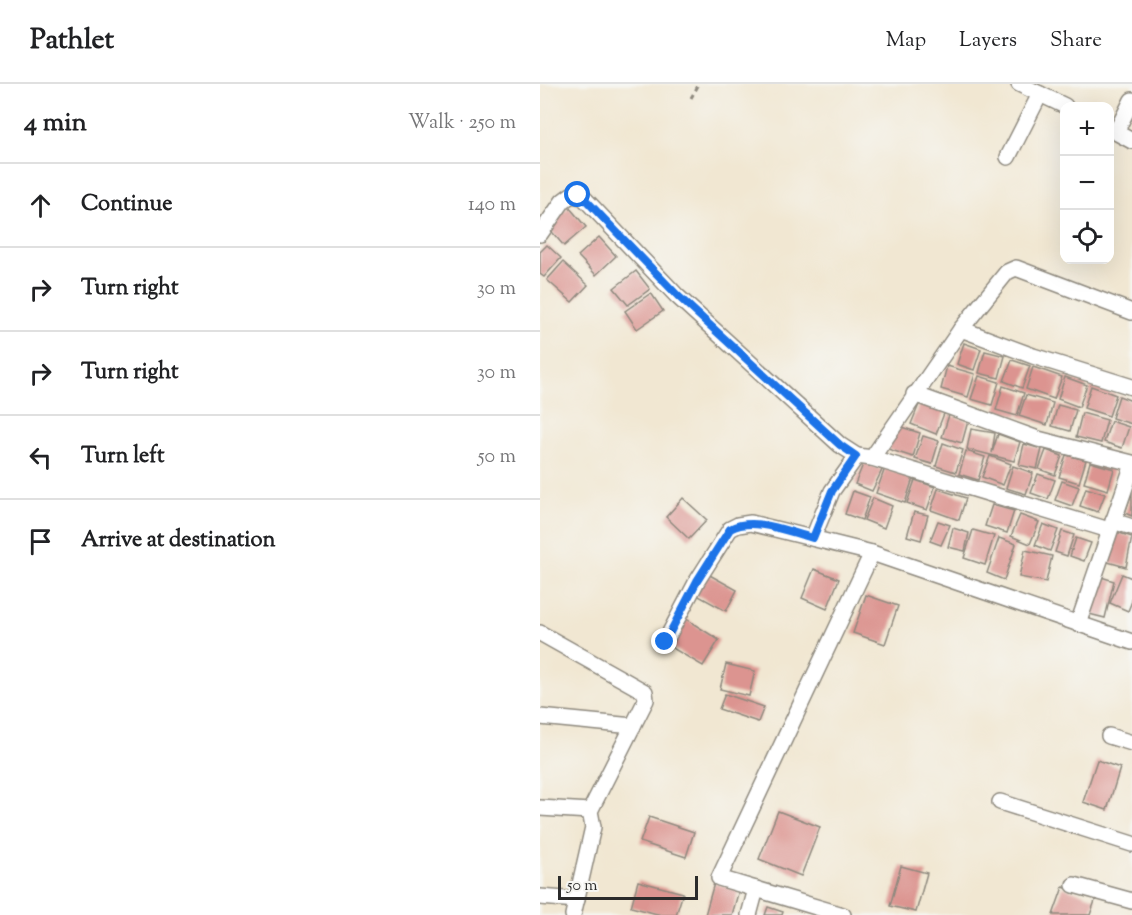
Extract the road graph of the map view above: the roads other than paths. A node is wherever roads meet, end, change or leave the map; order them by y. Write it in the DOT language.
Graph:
graph roads {
  1 [pos="1019,84"];
  2 [pos="1040,94"];
  3 [pos="1132,100"];
  4 [pos="1060,104"];
  5 [pos="1114,129"];
  6 [pos="1114,132"];
  7 [pos="1132,141"];
  8 [pos="1008,157"];
  9 [pos="540,234"];
  10 [pos="1132,312"];
  11 [pos="961,329"];
  12 [pos="1132,386"];
  13 [pos="914,394"];
  14 [pos="864,457"];
  15 [pos="1132,465"];
  16 [pos="1111,526"];
  17 [pos="1132,527"];
  18 [pos="813,538"];
  19 [pos="872,553"];
  20 [pos="1078,624"];
  21 [pos="540,633"];
  22 [pos="665,642"];
  23 [pos="1132,642"];
  24 [pos="540,717"];
  25 [pos="633,726"];
  26 [pos="1109,736"];
  27 [pos="1132,744"];
  28 [pos="1000,802"];
  29 [pos="540,808"];
  30 [pos="590,812"];
  31 [pos="1132,844"];
  32 [pos="1074,885"];
  33 [pos="756,889"];
  34 [pos="540,897"];
  35 [pos="1132,902"];
  36 [pos="575,907"];
  37 [pos="749,915"];
  38 [pos="843,915"];
  1 -- 2 [label="street"];
  2 -- 4 [label="street"];
  2 -- 8 [label="street"];
  3 -- 5 [label="street"];
  6 -- 7 [label="street"];
  9 -- 14 [label="street"];
  10 -- 11 [label="street"];
  11 -- 12 [label="street"];
  11 -- 13 [label="street"];
  13 -- 14 [label="street"];
  13 -- 15 [label="street"];
  14 -- 16 [label="street"];
  14 -- 18 [label="street"];
  15 -- 16 [label="street"];
  16 -- 17 [label="street"];
  16 -- 20 [label="street"];
  18 -- 19 [label="street"];
  18 -- 22 [label="street"];
  19 -- 20 [label="street"];
  19 -- 33 [label="street"];
  20 -- 23 [label="street"];
  21 -- 25 [label="street"];
  24 -- 25 [label="street"];
  25 -- 30 [label="street"];
  26 -- 27 [label="street"];
  28 -- 31 [label="street"];
  29 -- 30 [label="street"];
  30 -- 36 [label="street"];
  32 -- 35 [label="street"];
  33 -- 37 [label="street"];
  33 -- 38 [label="street"];
  34 -- 36 [label="street"];
}
